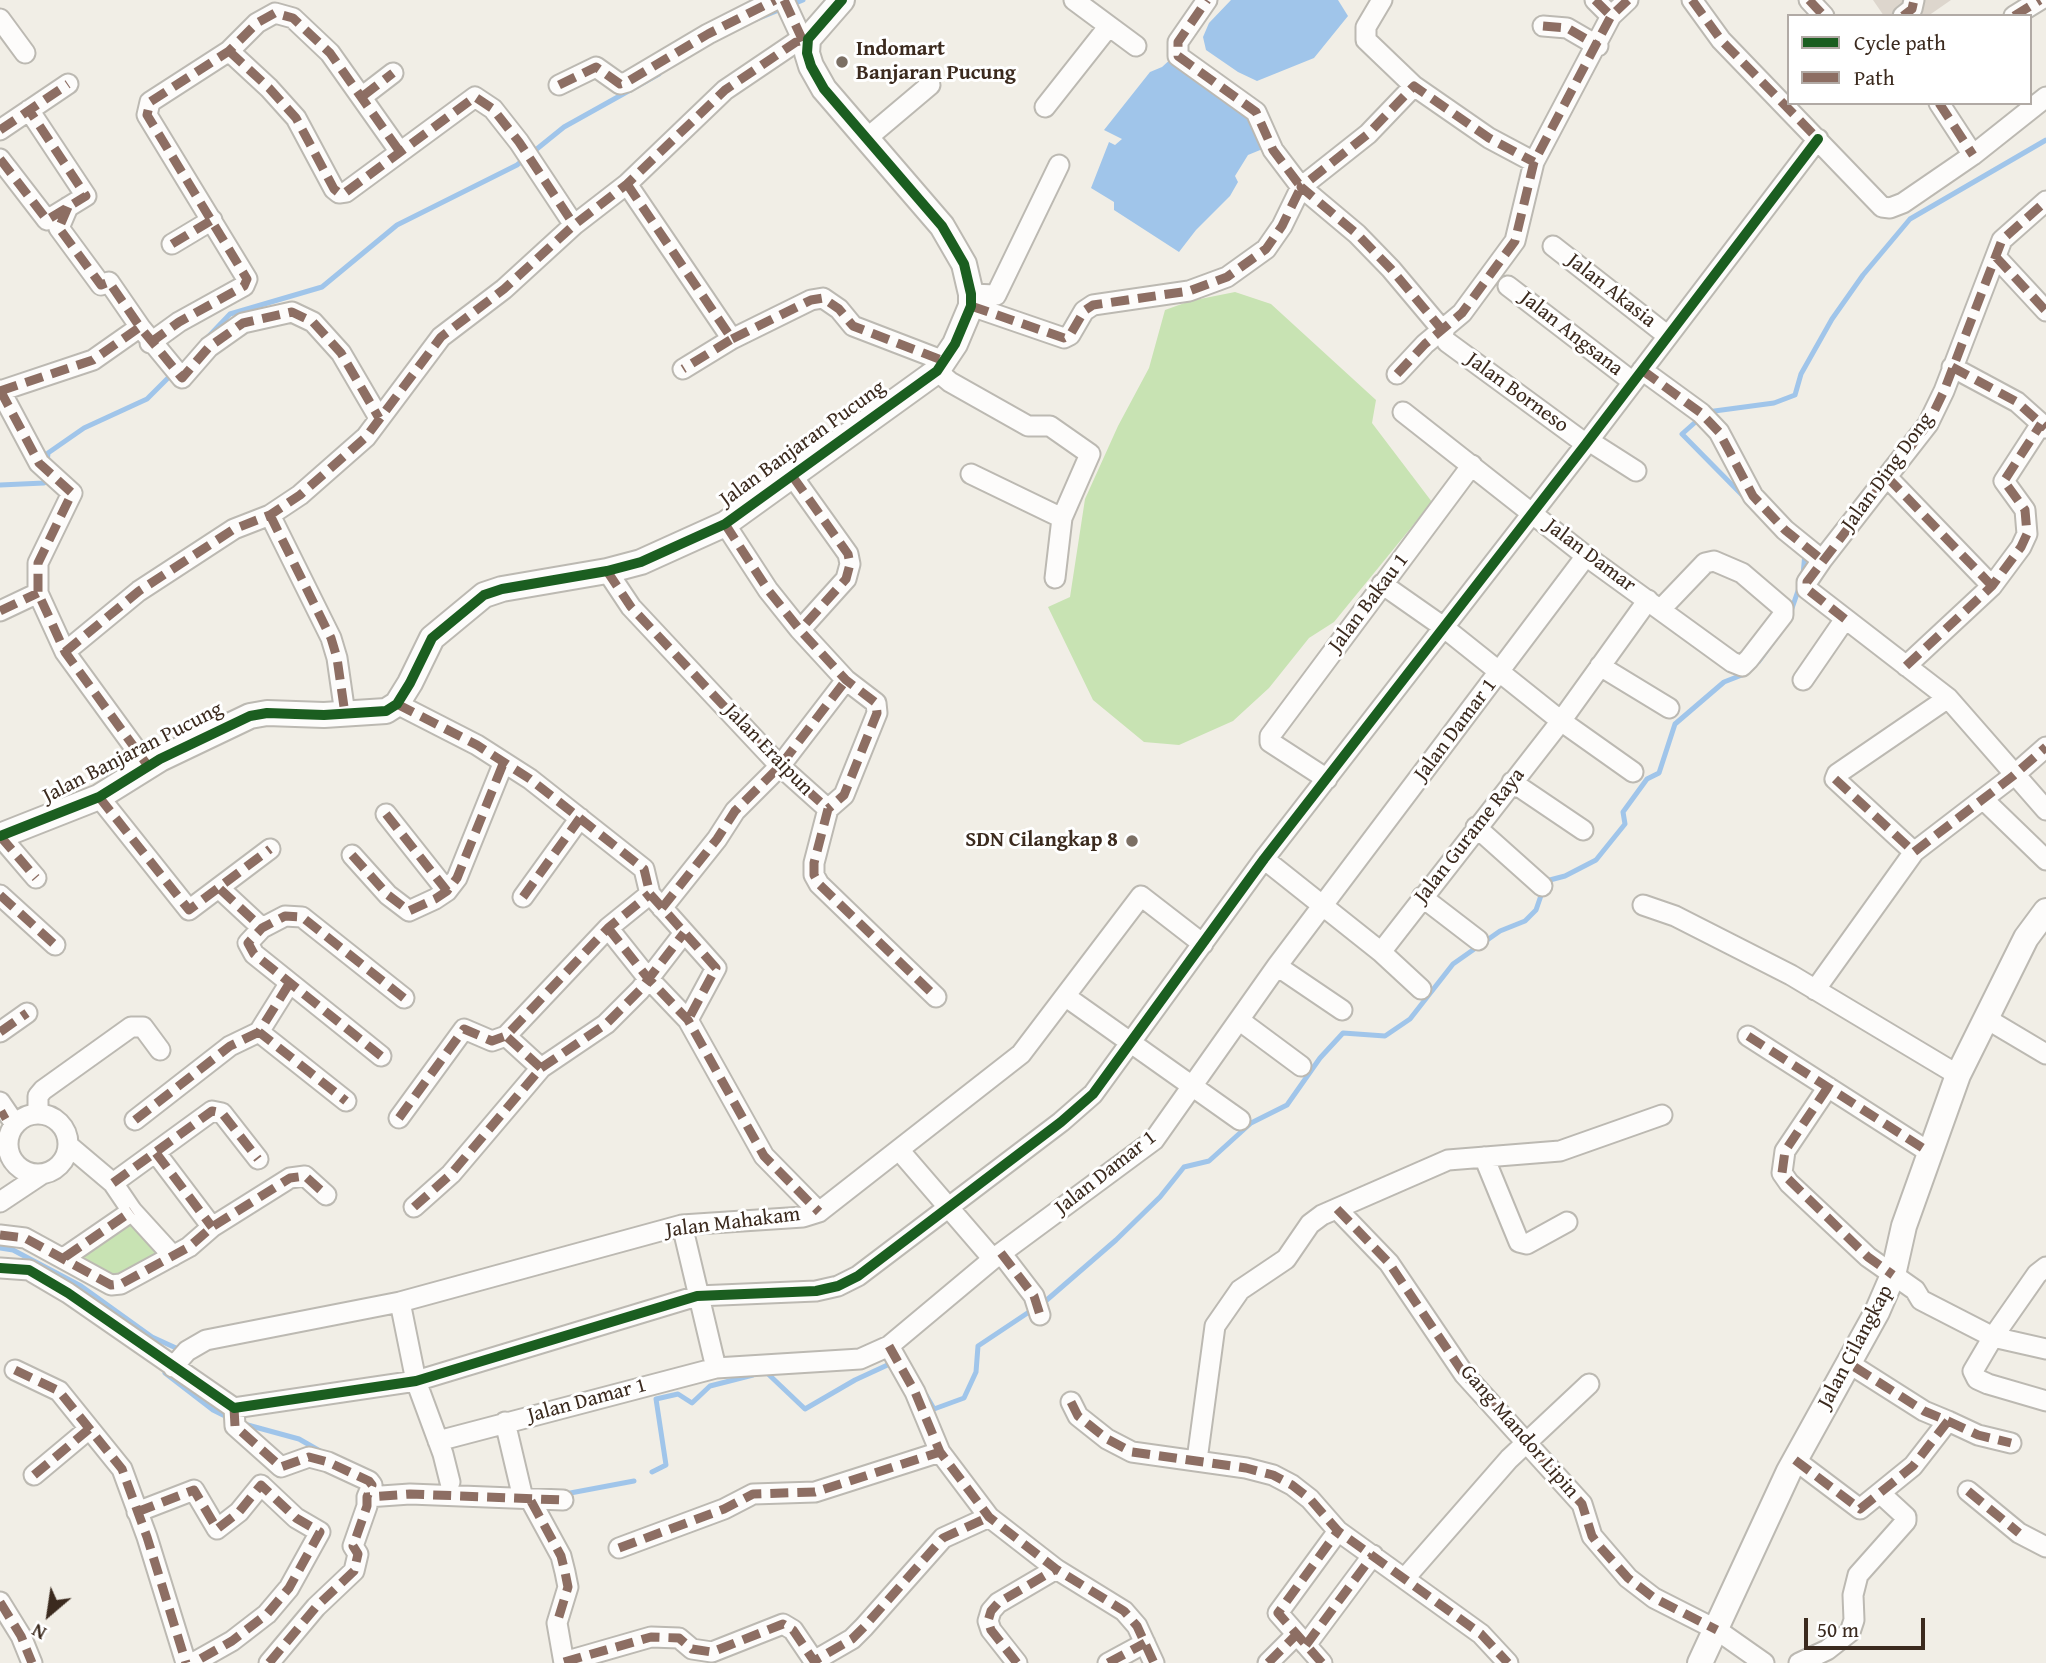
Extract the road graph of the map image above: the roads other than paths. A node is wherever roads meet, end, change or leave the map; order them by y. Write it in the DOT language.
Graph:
graph roads {
  1 [pos="842,0"];
  2 [pos="1074,0"];
  3 [pos="1207,0"];
  4 [pos="1382,0"];
  5 [pos="1595,0"];
  6 [pos="1628,0"];
  7 [pos="1692,0"];
  8 [pos="1809,0"];
  9 [pos="2040,0"];
  10 [pos="783,4"];
  11 [pos="1822,14"];
  12 [pos="2017,14"];
  13 [pos="1611,16"];
  14 [pos="0,19"];
  15 [pos="1109,26"];
  16 [pos="1543,26"];
  17 [pos="806,40"];
  18 [pos="1136,46"];
  19 [pos="1598,46"];
  20 [pos="229,51"];
  21 [pos="25,53"];
  22 [pos="393,73"];
  23 [pos="68,84"];
  24 [pos="559,85"];
  25 [pos="930,85"];
  26 [pos="1414,86"];
  27 [pos="363,96"];
  28 [pos="2046,97"];
  29 [pos="1940,105"];
  30 [pos="1045,107"];
  31 [pos="29,110"];
  32 [pos="0,130"];
  33 [pos="866,139"];
  34 [pos="1818,139"];
  35 [pos="400,152"];
  36 [pos="1973,155"];
  37 [pos="0,159"];
  38 [pos="1534,162"];
  39 [pos="1059,165"];
  40 [pos="627,184"];
  41 [pos="1301,187"];
  42 [pos="2046,201"];
  43 [pos="68,207"];
  44 [pos="212,220"];
  45 [pos="575,225"];
  46 [pos="172,244"];
  47 [pos="1553,246"];
  48 [pos="1996,257"];
  49 [pos="1508,286"];
  50 [pos="971,300"];
  51 [pos="2046,311"];
  52 [pos="145,335"];
  53 [pos="1668,336"];
  54 [pos="1446,337"];
  55 [pos="732,339"];
  56 [pos="941,366"];
  57 [pos="1952,367"];
  58 [pos="683,369"];
  59 [pos="1397,374"];
  60 [pos="1638,376"];
  61 [pos="0,390"];
  62 [pos="1404,412"];
  63 [pos="379,418"];
  64 [pos="2043,426"];
  65 [pos="1587,443"];
  66 [pos="1472,465"];
  67 [pos="1636,471"];
  68 [pos="971,474"];
  69 [pos="793,477"];
  70 [pos="1887,477"];
  71 [pos="1533,512"];
  72 [pos="270,515"];
  73 [pos="1062,517"];
  74 [pos="725,524"];
  75 [pos="1586,556"];
  76 [pos="1822,560"];
  77 [pos="607,571"];
  78 [pos="1055,579"];
  79 [pos="1382,584"];
  80 [pos="1992,586"];
  81 [pos="38,593"];
  82 [pos="1654,604"];
  83 [pos="0,611"];
  84 [pos="1845,619"];
  85 [pos="1442,626"];
  86 [pos="800,630"];
  87 [pos="65,652"];
  88 [pos="1600,666"];
  89 [pos="1906,666"];
  90 [pos="1498,673"];
  91 [pos="846,680"];
  92 [pos="1803,680"];
  93 [pos="1948,698"];
  94 [pos="397,704"];
  95 [pos="1669,708"];
  96 [pos="345,714"];
  97 [pos="1561,721"];
  98 [pos="2046,747"];
  99 [pos="503,764"];
  100 [pos="148,766"];
  101 [pos="780,766"];
  102 [pos="1633,772"];
  103 [pos="2014,776"];
  104 [pos="1327,779"];
  105 [pos="1512,782"];
  106 [pos="99,797"];
  107 [pos="1985,802"];
  108 [pos="828,809"];
  109 [pos="2046,810"];
  110 [pos="386,814"];
  111 [pos="580,818"];
  112 [pos="1476,827"];
  113 [pos="1583,830"];
  114 [pos="0,836"];
  115 [pos="270,849"];
  116 [pos="1914,852"];
  117 [pos="352,855"];
  118 [pos="1264,859"];
  119 [pos="2046,860"];
  120 [pos="36,878"];
  121 [pos="1542,886"];
  122 [pos="220,889"];
  123 [pos="447,891"];
  124 [pos="0,895"];
  125 [pos="523,897"];
  126 [pos="1422,897"];
  127 [pos="656,901"];
  128 [pos="1643,905"];
  129 [pos="1324,907"];
  130 [pos="2046,911"];
  131 [pos="262,928"];
  132 [pos="608,928"];
  133 [pos="684,933"];
  134 [pos="1478,940"];
  135 [pos="1203,944"];
  136 [pos="55,945"];
  137 [pos="1381,952"];
  138 [pos="1277,966"];
  139 [pos="647,977"];
  140 [pos="289,984"];
  141 [pos="1421,989"];
  142 [pos="1815,990"];
  143 [pos="1065,996"];
  144 [pos="936,997"];
  145 [pos="404,998"];
  146 [pos="1342,1010"];
  147 [pos="27,1013"];
  148 [pos="1987,1019"];
  149 [pos="688,1020"];
  150 [pos="1239,1020"];
  151 [pos="0,1032"];
  152 [pos="259,1032"];
  153 [pos="506,1036"];
  154 [pos="1748,1036"];
  155 [pos="1130,1042"];
  156 [pos="160,1049"];
  157 [pos="2046,1054"];
  158 [pos="381,1056"];
  159 [pos="1301,1066"];
  160 [pos="541,1068"];
  161 [pos="1958,1076"];
  162 [pos="1194,1087"];
  163 [pos="1828,1087"];
  164 [pos="346,1101"];
  165 [pos="38,1114"];
  166 [pos="1662,1115"];
  167 [pos="399,1118"];
  168 [pos="135,1120"];
  169 [pos="1240,1120"];
  170 [pos="5,1122"];
  171 [pos="68,1145"];
  172 [pos="899,1150"];
  173 [pos="1929,1152"];
  174 [pos="156,1153"];
  175 [pos="1484,1157"];
  176 [pos="258,1159"];
  177 [pos="43,1174"];
  178 [pos="113,1183"];
  179 [pos="326,1195"];
  180 [pos="0,1202"];
  181 [pos="949,1206"];
  182 [pos="414,1207"];
  183 [pos="1337,1209"];
  184 [pos="132,1211"];
  185 [pos="819,1212"];
  186 [pos="1567,1222"];
  187 [pos="682,1225"];
  188 [pos="212,1227"];
  189 [pos="0,1235"];
  190 [pos="173,1256"];
  191 [pos="997,1256"];
  192 [pos="65,1257"];
  193 [pos="2046,1267"];
  194 [pos="0,1268"];
  195 [pos="1893,1275"];
  196 [pos="697,1296"];
  197 [pos="400,1302"];
  198 [pos="1038,1306"];
  199 [pos="1993,1337"];
  200 [pos="2046,1349"];
  201 [pos="896,1357"];
  202 [pos="1850,1364"];
  203 [pos="173,1367"];
  204 [pos="716,1368"];
  205 [pos="15,1370"];
  206 [pos="416,1381"];
  207 [pos="1589,1384"];
  208 [pos="2046,1401"];
  209 [pos="1071,1402"];
  210 [pos="235,1417"];
  211 [pos="1948,1421"];
  212 [pos="505,1422"];
  213 [pos="89,1429"];
  214 [pos="438,1441"];
  215 [pos="1526,1442"];
  216 [pos="2011,1444"];
  217 [pos="940,1452"];
  218 [pos="1197,1460"];
  219 [pos="1795,1460"];
  220 [pos="34,1475"];
  221 [pos="450,1482"];
  222 [pos="1968,1492"];
  223 [pos="1881,1494"];
  224 [pos="367,1497"];
  225 [pos="527,1497"];
  226 [pos="562,1500"];
  227 [pos="138,1512"];
  228 [pos="989,1517"];
  229 [pos="1338,1531"];
  230 [pos="2046,1547"];
  231 [pos="619,1548"];
  232 [pos="1373,1555"];
  233 [pos="1056,1569"];
  234 [pos="1405,1578"];
  235 [pos="0,1602"];
  236 [pos="1717,1630"];
  237 [pos="1301,1640"];
  238 [pos="1144,1643"];
  239 [pos="815,1662"];
  240 [pos="32,1663"];
  241 [pos="186,1663"];
  242 [pos="193,1663"];
  243 [pos="269,1663"];
  244 [pos="564,1663"];
  245 [pos="1017,1663"];
  246 [pos="1108,1663"];
  247 [pos="1154,1663"];
  248 [pos="1268,1663"];
  249 [pos="1322,1663"];
  250 [pos="1508,1663"];
  251 [pos="1700,1663"];
  252 [pos="1764,1663"];
  253 [pos="1799,1663"];
  1 -- 17 [label="street"];
  2 -- 15 [label="street"];
  3 -- 41 [label="street, Jalan Borneso"];
  4 -- 26 [label="street"];
  5 -- 13 [label="street"];
  6 -- 13 [label="street"];
  7 -- 34 [label="street"];
  8 -- 11 [label="street"];
  9 -- 12 [label="street"];
  10 -- 17 [label="street"];
  10 -- 24 [label="street"];
  13 -- 19 [label="street"];
  14 -- 21 [label="street"];
  15 -- 18 [label="street"];
  15 -- 30 [label="street"];
  16 -- 19 [label="street"];
  17 -- 33 [label="street"];
  17 -- 40 [label="street"];
  19 -- 38 [label="street"];
  20 -- 27 [label="street"];
  20 -- 35 [label="street"];
  20 -- 44 [label="street"];
  22 -- 27 [label="street"];
  23 -- 31 [label="street"];
  25 -- 33 [label="street"];
  26 -- 38 [label="street"];
  26 -- 41 [label="street"];
  27 -- 35 [label="street"];
  28 -- 36 [label="street"];
  29 -- 36 [label="street"];
  31 -- 32 [label="street"];
  31 -- 43 [label="street"];
  33 -- 50 [label="street"];
  34 -- 36 [label="street"];
  34 -- 53 [label="street"];
  35 -- 45 [label="street"];
  37 -- 43 [label="street"];
  38 -- 54 [label="street"];
  39 -- 50 [label="street"];
  40 -- 45 [label="street"];
  40 -- 55 [label="street"];
  41 -- 50 [label="street"];
  41 -- 54 [label="street, Jalan Borneso"];
  42 -- 48 [label="street, Jalan Ding Dong"];
  43 -- 52 [label="street"];
  44 -- 46 [label="street"];
  44 -- 52 [label="street"];
  45 -- 63 [label="street"];
  47 -- 53 [label="street, Jalan Akasia"];
  48 -- 51 [label="street"];
  48 -- 57 [label="street, Jalan Ding Dong"];
  49 -- 60 [label="street, Jalan Angsana"];
  50 -- 56 [label="street, Jalan Banjaran Pucung"];
  52 -- 61 [label="street"];
  52 -- 63 [label="street"];
  53 -- 60 [label="street"];
  54 -- 59 [label="street"];
  54 -- 65 [label="street, Jalan Borneso"];
  55 -- 56 [label="street"];
  55 -- 58 [label="street"];
  56 -- 69 [label="street, Jalan Banjaran Pucung"];
  56 -- 73 [label="street"];
  57 -- 64 [label="street"];
  57 -- 70 [label="street, Jalan Ding Dong"];
  60 -- 65 [label="street"];
  60 -- 76 [label="street, Jalan Angsana"];
  61 -- 81 [label="street"];
  62 -- 66 [label="street, Jalan Damar"];
  63 -- 72 [label="street"];
  64 -- 80 [label="street"];
  65 -- 67 [label="street, Jalan Borneso"];
  65 -- 71 [label="street"];
  66 -- 71 [label="street, Jalan Damar"];
  66 -- 79 [label="street, Jalan Bakau 1"];
  68 -- 73 [label="street"];
  69 -- 74 [label="street, Jalan Banjaran Pucung"];
  69 -- 86 [label="street"];
  70 -- 76 [label="street, Jalan Ding Dong"];
  70 -- 80 [label="street"];
  71 -- 75 [label="street, Jalan Damar"];
  71 -- 85 [label="street"];
  72 -- 87 [label="street"];
  72 -- 96 [label="street"];
  73 -- 78 [label="street"];
  74 -- 77 [label="street, Jalan Banjaran Pucung"];
  74 -- 86 [label="street"];
  75 -- 82 [label="street, Jalan Damar"];
  75 -- 90 [label="street, Jalan Damar 1"];
  76 -- 84 [label="street, Jalan Ding Dong"];
  77 -- 94 [label="street, Jalan Banjaran Pucung"];
  77 -- 101 [label="street, Jalan Eraipun"];
  79 -- 85 [label="street"];
  79 -- 104 [label="street, Jalan Bakau 1"];
  80 -- 89 [label="street"];
  81 -- 83 [label="street"];
  81 -- 87 [label="street"];
  82 -- 82 [label="street, Jalan Gurame Raya"];
  82 -- 88 [label="street, Jalan Gurame Raya"];
  84 -- 89 [label="street"];
  84 -- 92 [label="street"];
  85 -- 90 [label="street"];
  85 -- 104 [label="street"];
  86 -- 91 [label="street"];
  87 -- 100 [label="street"];
  88 -- 95 [label="street"];
  88 -- 97 [label="street, Jalan Gurame Raya"];
  89 -- 93 [label="street"];
  90 -- 97 [label="street"];
  90 -- 129 [label="street, Jalan Damar 1"];
  91 -- 101 [label="street"];
  91 -- 108 [label="street"];
  93 -- 103 [label="street"];
  93 -- 116 [label="street"];
  94 -- 96 [label="street, Jalan Banjaran Pucung"];
  94 -- 99 [label="street"];
  96 -- 100 [label="street, Jalan Banjaran Pucung"];
  97 -- 102 [label="street"];
  97 -- 105 [label="street, Jalan Gurame Raya"];
  98 -- 103 [label="street"];
  99 -- 111 [label="street"];
  99 -- 123 [label="street"];
  100 -- 106 [label="street, Jalan Banjaran Pucung"];
  101 -- 108 [label="street, Jalan Eraipun"];
  101 -- 127 [label="street"];
  103 -- 109 [label="street"];
  103 -- 116 [label="street"];
  104 -- 118 [label="street"];
  105 -- 112 [label="street, Jalan Gurame Raya"];
  105 -- 113 [label="street"];
  106 -- 114 [label="street, Jalan Banjaran Pucung"];
  106 -- 122 [label="street"];
  107 -- 119 [label="street"];
  108 -- 144 [label="street, Jalan Eraipun"];
  110 -- 123 [label="street"];
  111 -- 125 [label="street"];
  111 -- 127 [label="street"];
  112 -- 121 [label="street"];
  112 -- 126 [label="street, Jalan Gurame Raya"];
  114 -- 120 [label="street"];
  115 -- 122 [label="street"];
  116 -- 142 [label="street"];
  117 -- 123 [label="street"];
  118 -- 129 [label="street"];
  118 -- 135 [label="street"];
  122 -- 131 [label="street"];
  124 -- 136 [label="street"];
  126 -- 134 [label="street"];
  126 -- 137 [label="street, Jalan Gurame Raya"];
  127 -- 132 [label="street"];
  127 -- 133 [label="street"];
  128 -- 142 [label="street"];
  129 -- 137 [label="street"];
  129 -- 138 [label="street, Jalan Damar 1"];
  130 -- 148 [label="street, Jalan Cilangkap"];
  131 -- 140 [label="street"];
  131 -- 145 [label="street"];
  132 -- 139 [label="street"];
  132 -- 153 [label="street"];
  133 -- 139 [label="street"];
  133 -- 149 [label="street"];
  135 -- 143 [label="street, Jalan Mahakam"];
  135 -- 155 [label="street"];
  137 -- 141 [label="street"];
  138 -- 146 [label="street"];
  138 -- 150 [label="street, Jalan Damar 1"];
  139 -- 149 [label="street"];
  139 -- 160 [label="street"];
  140 -- 152 [label="street"];
  140 -- 158 [label="street"];
  142 -- 161 [label="street"];
  143 -- 155 [label="street"];
  143 -- 172 [label="street, Jalan Mahakam"];
  147 -- 151 [label="street"];
  148 -- 157 [label="street"];
  148 -- 161 [label="street, Jalan Cilangkap"];
  149 -- 185 [label="street"];
  150 -- 159 [label="street"];
  150 -- 162 [label="street, Jalan Damar 1"];
  152 -- 164 [label="street"];
  152 -- 168 [label="street"];
  153 -- 160 [label="street"];
  153 -- 167 [label="street"];
  154 -- 163 [label="street"];
  155 -- 162 [label="street"];
  155 -- 181 [label="street"];
  156 -- 165 [label="street"];
  160 -- 182 [label="street"];
  161 -- 173 [label="street, Jalan Cilangkap"];
  162 -- 169 [label="street"];
  162 -- 191 [label="street, Jalan Damar 1"];
  163 -- 173 [label="street"];
  163 -- 195 [label="street"];
  165 -- 170 [label="street"];
  165 -- 171 [label="street"];
  166 -- 175 [label="street"];
  170 -- 177 [label="street"];
  171 -- 177 [label="street"];
  171 -- 178 [label="street"];
  172 -- 181 [label="street"];
  172 -- 185 [label="street, Jalan Mahakam"];
  173 -- 195 [label="street, Jalan Cilangkap"];
  174 -- 176 [label="street"];
  174 -- 178 [label="street"];
  174 -- 188 [label="street"];
  175 -- 183 [label="street"];
  175 -- 186 [label="street"];
  177 -- 180 [label="street"];
  178 -- 184 [label="street"];
  179 -- 188 [label="street"];
  181 -- 191 [label="street"];
  181 -- 196 [label="street"];
  183 -- 215 [label="street, Gang Mandor Lipin"];
  183 -- 218 [label="street"];
  184 -- 190 [label="street"];
  184 -- 192 [label="street"];
  185 -- 187 [label="street, Jalan Mahakam"];
  187 -- 196 [label="street"];
  187 -- 197 [label="street, Jalan Mahakam"];
  188 -- 190 [label="street"];
  189 -- 192 [label="street"];
  190 -- 192 [label="street"];
  191 -- 198 [label="street"];
  191 -- 201 [label="street, Jalan Damar 1"];
  193 -- 199 [label="street"];
  194 -- 203 [label="street"];
  195 -- 199 [label="street"];
  195 -- 202 [label="street, Jalan Cilangkap"];
  196 -- 204 [label="street"];
  196 -- 206 [label="street"];
  197 -- 203 [label="street, Jalan Mahakam"];
  197 -- 206 [label="street"];
  199 -- 200 [label="street"];
  199 -- 208 [label="street"];
  201 -- 204 [label="street, Jalan Damar 1"];
  201 -- 217 [label="street"];
  202 -- 211 [label="street"];
  202 -- 219 [label="street, Jalan Cilangkap"];
  203 -- 210 [label="street"];
  204 -- 212 [label="street, Jalan Damar 1"];
  205 -- 213 [label="street"];
  206 -- 210 [label="street"];
  206 -- 214 [label="street"];
  207 -- 215 [label="street"];
  209 -- 218 [label="street"];
  210 -- 224 [label="street"];
  211 -- 216 [label="street"];
  211 -- 223 [label="street"];
  212 -- 214 [label="street, Jalan Damar 1"];
  212 -- 225 [label="street"];
  213 -- 220 [label="street"];
  213 -- 227 [label="street"];
  214 -- 221 [label="street"];
  215 -- 234 [label="street"];
  215 -- 236 [label="street, Gang Mandor Lipin"];
  217 -- 228 [label="street"];
  217 -- 231 [label="street"];
  218 -- 229 [label="street"];
  219 -- 223 [label="street"];
  219 -- 236 [label="street, Jalan Cilangkap"];
  222 -- 230 [label="street"];
  223 -- 253 [label="street"];
  224 -- 225 [label="street"];
  224 -- 243 [label="street"];
  225 -- 226 [label="street"];
  225 -- 244 [label="street"];
  227 -- 241 [label="street"];
  227 -- 242 [label="street"];
  228 -- 233 [label="street"];
  228 -- 239 [label="street"];
  229 -- 232 [label="street"];
  229 -- 237 [label="street"];
  232 -- 234 [label="street"];
  232 -- 237 [label="street"];
  233 -- 238 [label="street"];
  233 -- 245 [label="street"];
  234 -- 250 [label="street"];
  235 -- 240 [label="street"];
  236 -- 251 [label="street, Jalan Cilangkap"];
  236 -- 252 [label="street, Gang Mandor Lipin"];
  237 -- 248 [label="street"];
  237 -- 249 [label="street"];
  238 -- 246 [label="street"];
  238 -- 247 [label="street"];
  239 -- 244 [label="street"];
}
